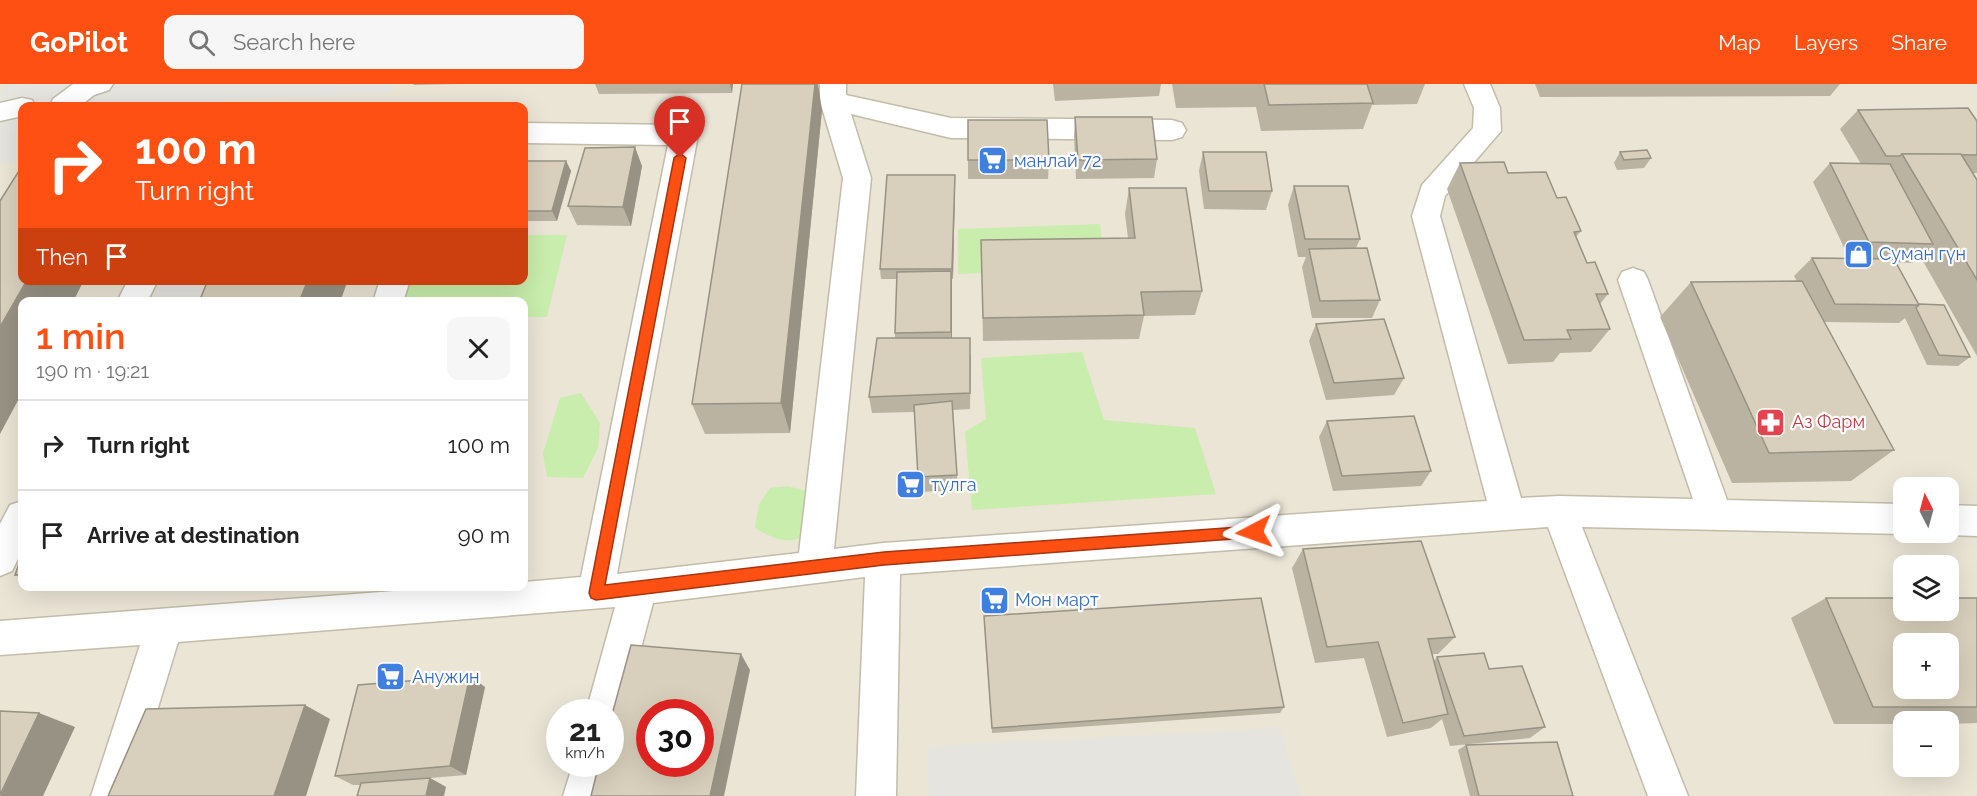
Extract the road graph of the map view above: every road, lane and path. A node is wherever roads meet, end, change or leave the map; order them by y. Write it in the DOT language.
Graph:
graph roads {
  1 [pos="100,84"];
  2 [pos="1477,84"];
  3 [pos="833,93"];
  4 [pos="68,102"];
  5 [pos="18,108"];
  6 [pos="0,112"];
  7 [pos="1172,130"];
  8 [pos="528,133"];
  9 [pos="1633,280"];
  10 [pos="1559,511"];
  11 [pos="1508,514"];
  12 [pos="1715,514"];
  13 [pos="1893,519"];
  14 [pos="1959,520"];
  15 [pos="1977,521"];
  16 [pos="18,524"];
  17 [pos="884,559"];
  18 [pos="0,560"];
  19 [pos="814,567"];
  20 [pos="639,588"];
  21 [pos="596,593"];
  22 [pos="165,625"];
  23 [pos="0,638"];
  24 [pos="609,699"];
  25 [pos="588,777"];
  26 [pos="111,796"];
  27 [pos="583,796"];
  28 [pos="876,796"];
  29 [pos="1668,796"];
  1 -- 4 [label="street"];
  2 -- 11 [label="street"];
  3 -- 7 [label="street"];
  3 -- 19 [label="street"];
  5 -- 6 [label="street"];
  8 -- 21 [label="street"];
  9 -- 12 [label="street"];
  10 -- 11 [label="street"];
  10 -- 12 [label="street"];
  10 -- 29 [label="street"];
  11 -- 17 [label="street"];
  12 -- 13 [label="street"];
  14 -- 15 [label="street"];
  16 -- 18 [label="street"];
  17 -- 19 [label="street"];
  17 -- 28 [label="street"];
  19 -- 20 [label="street"];
  20 -- 21 [label="street"];
  20 -- 24 [label="street"];
  21 -- 22 [label="street"];
  22 -- 23 [label="street"];
  22 -- 26 [label="street"];
  25 -- 27 [label="street"];
}
